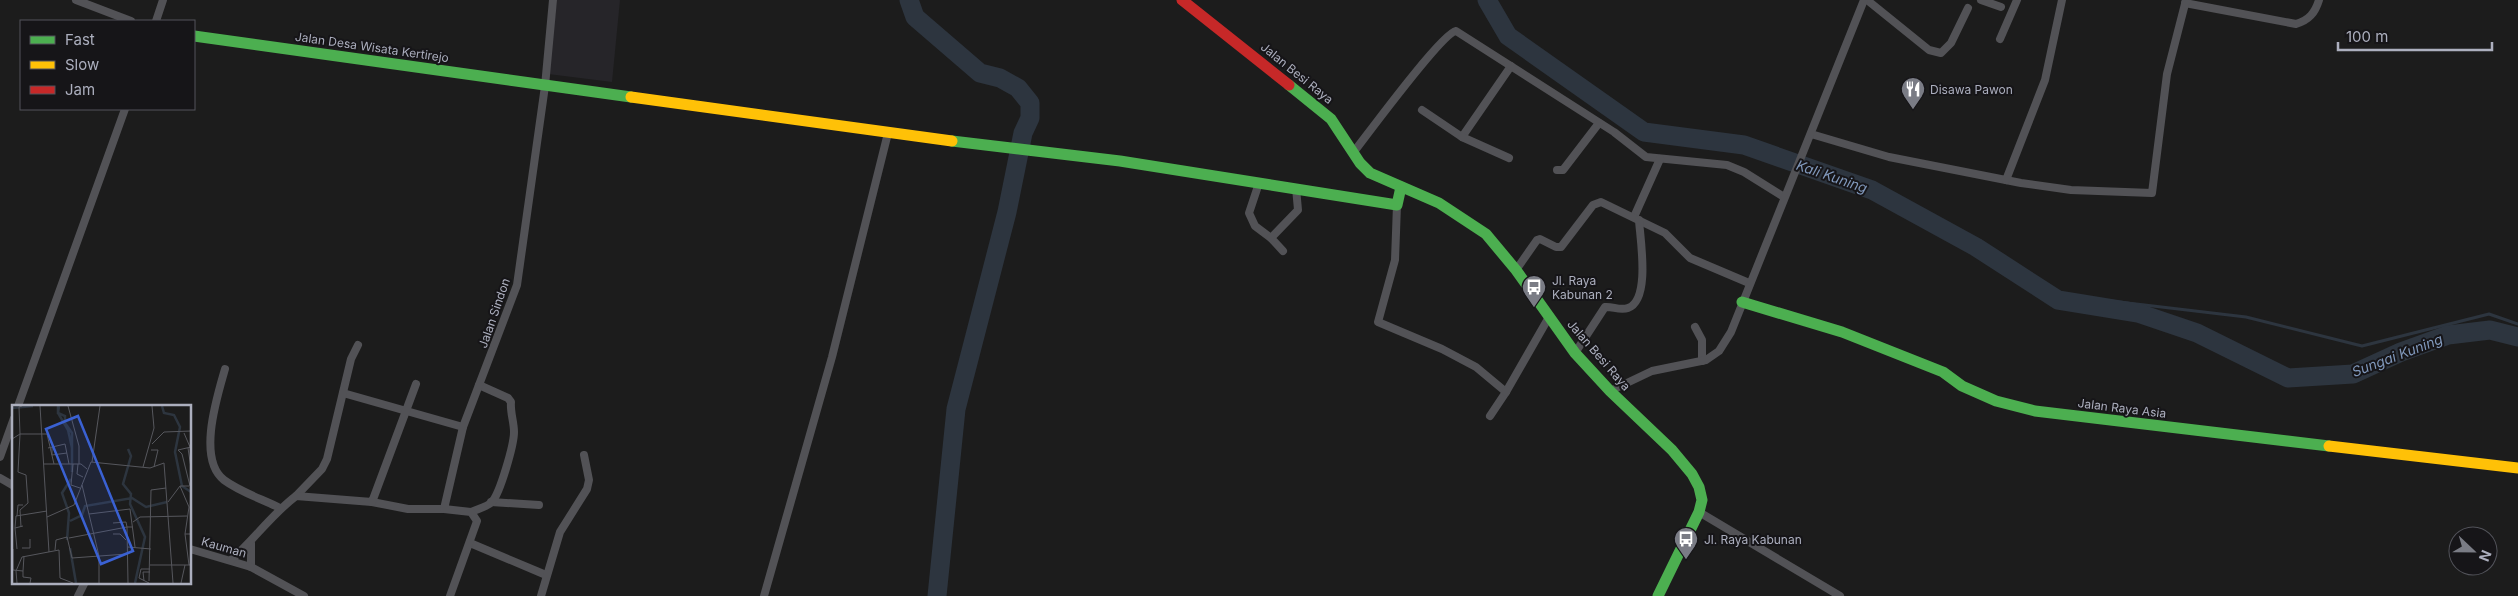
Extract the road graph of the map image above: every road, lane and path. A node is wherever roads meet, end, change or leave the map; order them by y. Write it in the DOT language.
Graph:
graph roads {
  1 [pos="76,0"];
  2 [pos="163,0"];
  3 [pos="553,0"];
  4 [pos="1182,0"];
  5 [pos="1866,0"];
  6 [pos="1981,0"];
  7 [pos="2017,0"];
  8 [pos="2062,0"];
  9 [pos="2319,0"];
  10 [pos="2185,2"];
  11 [pos="1968,8"];
  12 [pos="2001,8"];
  13 [pos="127,20"];
  14 [pos="156,20"];
  15 [pos="195,36"];
  16 [pos="2000,39"];
  17 [pos="1511,66"];
  18 [pos="545,86"];
  19 [pos="125,110"];
  20 [pos="1422,110"];
  21 [pos="1599,123"];
  22 [pos="888,134"];
  23 [pos="1811,134"];
  24 [pos="1462,137"];
  25 [pos="1353,153"];
  26 [pos="1510,158"];
  27 [pos="1660,159"];
  28 [pos="1557,170"];
  29 [pos="2006,180"];
  30 [pos="1259,183"];
  31 [pos="1401,187"];
  32 [pos="1296,188"];
  33 [pos="1784,196"];
  34 [pos="1397,205"];
  35 [pos="1637,218"];
  36 [pos="1271,238"];
  37 [pos="1283,251"];
  38 [pos="1516,270"];
  39 [pos="1749,283"];
  40 [pos="1742,302"];
  41 [pos="1549,317"];
  42 [pos="1695,327"];
  43 [pos="358,344"];
  44 [pos="1575,353"];
  45 [pos="1702,361"];
  46 [pos="224,369"];
  47 [pos="416,384"];
  48 [pos="479,385"];
  49 [pos="1506,392"];
  50 [pos="1610,392"];
  51 [pos="343,393"];
  52 [pos="18,405"];
  53 [pos="406,411"];
  54 [pos="1490,416"];
  55 [pos="12,424"];
  56 [pos="462,427"];
  57 [pos="584,455"];
  58 [pos="0,457"];
  59 [pos="2518,468"];
  60 [pos="0,478"];
  61 [pos="12,485"];
  62 [pos="296,496"];
  63 [pos="372,502"];
  64 [pos="491,502"];
  65 [pos="539,505"];
  66 [pos="280,508"];
  67 [pos="444,509"];
  68 [pos="471,512"];
  69 [pos="1700,512"];
  70 [pos="251,543"];
  71 [pos="470,543"];
  72 [pos="191,549"];
  73 [pos="231,560"];
  74 [pos="252,567"];
  75 [pos="546,575"];
  76 [pos="84,584"];
  77 [pos="78,596"];
  78 [pos="304,596"];
  79 [pos="450,596"];
  80 [pos="541,596"];
  81 [pos="764,596"];
  82 [pos="1658,596"];
  83 [pos="1840,596"];
  1 -- 13 [label="street"];
  2 -- 14 [label="street"];
  3 -- 18 [label="street, Jalan Sindon"];
  4 -- 25 [label="street, Jalan Besi Raya"];
  5 -- 11 [label="street"];
  5 -- 23 [label="street"];
  6 -- 12 [label="street"];
  7 -- 16 [label="street"];
  8 -- 29 [label="street"];
  9 -- 10 [label="street"];
  10 -- 29 [label="street"];
  15 -- 18 [label="street, Jalan Desa Wisata Kertirejo"];
  17 -- 21 [label="street"];
  17 -- 24 [label="street"];
  17 -- 25 [label="street"];
  18 -- 22 [label="street, Jalan Desa Wisata Kertirejo"];
  18 -- 48 [label="street, Jalan Sindon"];
  19 -- 52 [label="street"];
  20 -- 24 [label="street"];
  21 -- 27 [label="street"];
  21 -- 28 [label="street"];
  22 -- 30 [label="street, Jalan Desa Wisata Kertirejo"];
  22 -- 81 [label="street"];
  23 -- 29 [label="street"];
  23 -- 33 [label="street"];
  24 -- 26 [label="street"];
  25 -- 31 [label="street, Jalan Besi Raya"];
  27 -- 33 [label="street"];
  27 -- 35 [label="street"];
  30 -- 32 [label="street, Jalan Desa Wisata Kertirejo"];
  30 -- 36 [label="street"];
  31 -- 34 [label="street"];
  31 -- 38 [label="street, Jalan Besi Raya"];
  32 -- 34 [label="street, Jalan Desa Wisata Kertirejo"];
  32 -- 36 [label="street"];
  33 -- 39 [label="street"];
  34 -- 49 [label="street"];
  35 -- 38 [label="street"];
  35 -- 39 [label="street"];
  35 -- 44 [label="street"];
  36 -- 37 [label="street"];
  38 -- 41 [label="street, Jalan Besi Raya"];
  39 -- 40 [label="street"];
  40 -- 45 [label="street"];
  40 -- 59 [label="street, Jalan Raya Asia"];
  41 -- 44 [label="street, Jalan Besi Raya"];
  41 -- 49 [label="street"];
  42 -- 45 [label="street"];
  43 -- 51 [label="street"];
  44 -- 50 [label="street, Jalan Besi Raya"];
  45 -- 50 [label="street"];
  46 -- 66 [label="street"];
  47 -- 53 [label="street"];
  48 -- 56 [label="street, Jalan Sindon"];
  48 -- 64 [label="street"];
  49 -- 54 [label="street"];
  50 -- 69 [label="street, Jalan Besi Raya"];
  51 -- 53 [label="street"];
  51 -- 62 [label="street"];
  53 -- 56 [label="street"];
  53 -- 63 [label="street"];
  55 -- 58 [label="street"];
  56 -- 67 [label="street, Jalan Sindon"];
  57 -- 75 [label="street"];
  60 -- 61 [label="street"];
  62 -- 63 [label="street"];
  62 -- 66 [label="street"];
  63 -- 67 [label="street"];
  64 -- 65 [label="street"];
  64 -- 68 [label="street"];
  66 -- 70 [label="street"];
  67 -- 68 [label="street"];
  68 -- 71 [label="street"];
  69 -- 82 [label="street, Jalan Besi Raya"];
  69 -- 83 [label="street"];
  70 -- 73 [label="street"];
  70 -- 74 [label="street"];
  71 -- 75 [label="street"];
  71 -- 79 [label="street"];
  72 -- 73 [label="street, Kauman"];
  73 -- 74 [label="street, Kauman"];
  74 -- 78 [label="street"];
  75 -- 80 [label="street"];
  76 -- 77 [label="street"];
}
